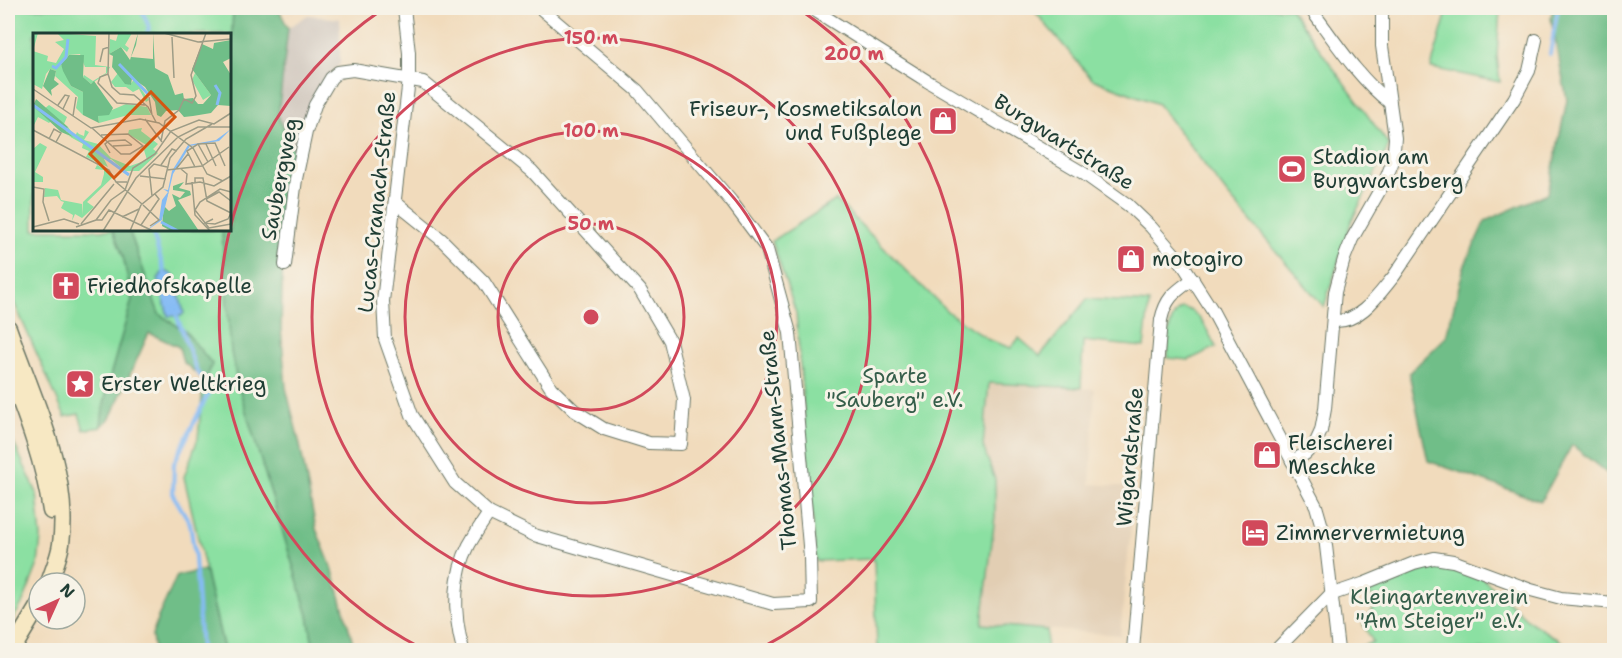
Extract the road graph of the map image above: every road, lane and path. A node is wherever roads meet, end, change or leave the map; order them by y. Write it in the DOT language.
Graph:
graph roads {
  1 [pos="404,8"];
  2 [pos="540,8"];
  3 [pos="811,8"];
  4 [pos="1310,8"];
  5 [pos="1382,8"];
  6 [pos="1536,40"];
  7 [pos="409,79"];
  8 [pos="1390,103"];
  9 [pos="395,202"];
  10 [pos="285,265"];
  11 [pos="1193,279"];
  12 [pos="1334,321"];
  13 [pos="8,328"];
  14 [pos="8,368"];
  15 [pos="1292,461"];
  16 [pos="489,513"];
  17 [pos="51,571"];
  18 [pos="53,571"];
  19 [pos="1330,595"];
  20 [pos="811,602"];
  21 [pos="1614,603"];
  22 [pos="27,625"];
  23 [pos="12,651"];
  24 [pos="463,651"];
  25 [pos="1133,651"];
  26 [pos="1276,651"];
  27 [pos="1338,651"];
  1 -- 7 [label="street, Lucas-Cranach-Straße"];
  2 -- 20 [label="street, Thomas-Mann-Straße"];
  3 -- 11 [label="street, Burgwartstraße"];
  4 -- 8 [label="street"];
  5 -- 8 [label="street"];
  6 -- 12 [label="street"];
  7 -- 9 [label="street, Lucas-Cranach-Straße"];
  7 -- 9 [label="street, Saubergweg"];
  7 -- 10 [label="street, Saubergweg"];
  8 -- 12 [label="street"];
  9 -- 16 [label="street, Lucas-Cranach-Straße"];
  11 -- 15 [label="street, Burgwartstraße"];
  11 -- 25 [label="street, Wigardstraße"];
  12 -- 15 [label="street"];
  13 -- 18 [label="main road"];
  14 -- 17 [label="main road"];
  15 -- 19 [label="street, Burgwartstraße"];
  16 -- 20 [label="street, Lucas-Cranach-Straße"];
  16 -- 24 [label="street"];
  19 -- 21 [label="street"];
  19 -- 26 [label="street"];
  19 -- 27 [label="street, Burgwartstraße"];
  22 -- 23 [label="main road"];
}
